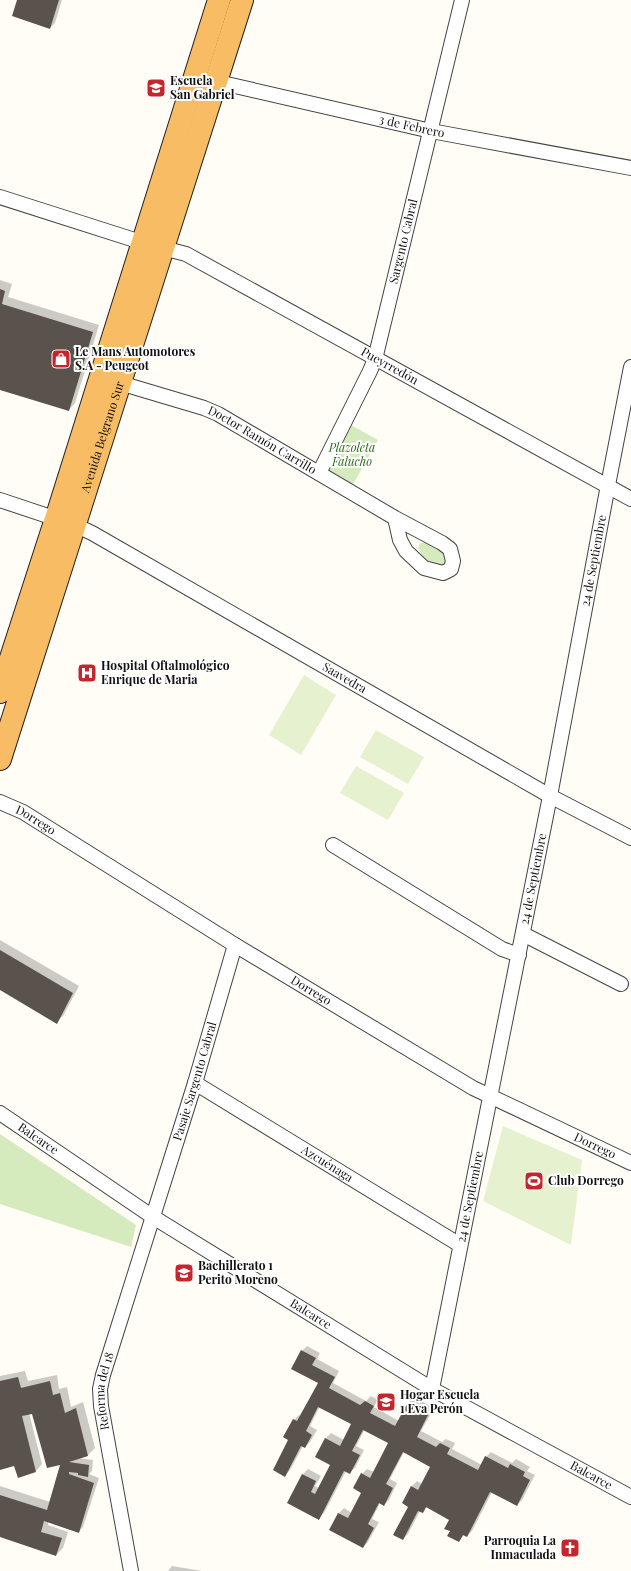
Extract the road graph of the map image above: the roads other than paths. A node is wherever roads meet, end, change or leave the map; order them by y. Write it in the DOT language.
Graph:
graph roads {
  1 [pos="219,0"];
  2 [pos="242,0"];
  3 [pos="462,0"];
  4 [pos="195,76"];
  5 [pos="216,82"];
  6 [pos="431,130"];
  7 [pos="631,168"];
  8 [pos="0,197"];
  9 [pos="154,245"];
  10 [pos="375,358"];
  11 [pos="631,367"];
  12 [pos="120,383"];
  13 [pos="319,473"];
  14 [pos="608,485"];
  15 [pos="631,499"];
  16 [pos="0,500"];
  17 [pos="395,518"];
  18 [pos="66,522"];
  19 [pos="6,654"];
  20 [pos="0,692"];
  21 [pos="0,759"];
  22 [pos="550,796"];
  23 [pos="0,802"];
  24 [pos="631,838"];
  25 [pos="333,845"];
  26 [pos="523,934"];
  27 [pos="235,945"];
  28 [pos="519,955"];
  29 [pos="621,984"];
  30 [pos="195,1083"];
  31 [pos="491,1098"];
  32 [pos="0,1113"];
  33 [pos="631,1163"];
  34 [pos="153,1217"];
  35 [pos="460,1245"];
  36 [pos="432,1389"];
  37 [pos="631,1497"];
  38 [pos="131,1571"];
  1 -- 4 [label="highway, Avenida Belgrano Sur"];
  2 -- 5 [label="highway, Avenida Belgrano Sur"];
  3 -- 6 [label="street, Sargento Cabral"];
  4 -- 5 [label="street, 3 de Febrero"];
  4 -- 9 [label="highway, Avenida Belgrano Sur"];
  5 -- 6 [label="street, 3 de Febrero"];
  5 -- 9 [label="highway, Avenida Belgrano Sur"];
  6 -- 7 [label="street, 3 de Febrero"];
  6 -- 10 [label="street, Sargento Cabral"];
  8 -- 9 [label="street, Pueyrredón"];
  9 -- 10 [label="street, Pueyrredón"];
  9 -- 12 [label="highway, Avenida Belgrano Sur"];
  9 -- 18 [label="highway, Avenida Belgrano Sur"];
  10 -- 13 [label="street, Sargento Cabral"];
  10 -- 14 [label="street, Pueyrredón"];
  11 -- 14 [label="street, 24 de Septiembre"];
  12 -- 13 [label="street, Doctor Ramón Carrillo"];
  12 -- 18 [label="highway, Avenida Belgrano Sur"];
  13 -- 17 [label="street, Doctor Ramón Carrillo"];
  14 -- 15 [label="street, Pueyrredón"];
  14 -- 22 [label="street, 24 de Septiembre"];
  16 -- 18 [label="street, Saavedra"];
  18 -- 19 [label="highway, Avenida Belgrano Sur"];
  18 -- 21 [label="highway, Avenida Belgrano Sur"];
  18 -- 22 [label="street, Saavedra"];
  19 -- 20 [label="highway, Avenida Belgrano Sur"];
  22 -- 24 [label="street, Saavedra"];
  22 -- 26 [label="street, 24 de Septiembre"];
  23 -- 27 [label="street, Dorrego"];
  25 -- 28 [label="street"];
  26 -- 28 [label="street, 24 de Septiembre"];
  26 -- 29 [label="street"];
  27 -- 30 [label="street, Pasaje Sargento Cabral"];
  27 -- 31 [label="street, Dorrego"];
  28 -- 31 [label="street, 24 de Septiembre"];
  30 -- 34 [label="street, Pasaje Sargento Cabral"];
  30 -- 35 [label="street, Azcuénaga"];
  31 -- 33 [label="street, Dorrego"];
  31 -- 35 [label="street, 24 de Septiembre"];
  32 -- 34 [label="street, Balcarce"];
  34 -- 36 [label="street, Balcarce"];
  34 -- 38 [label="street, Reforma del 18"];
  35 -- 36 [label="street, 24 de Septiembre"];
  36 -- 37 [label="street, Balcarce"];
}
